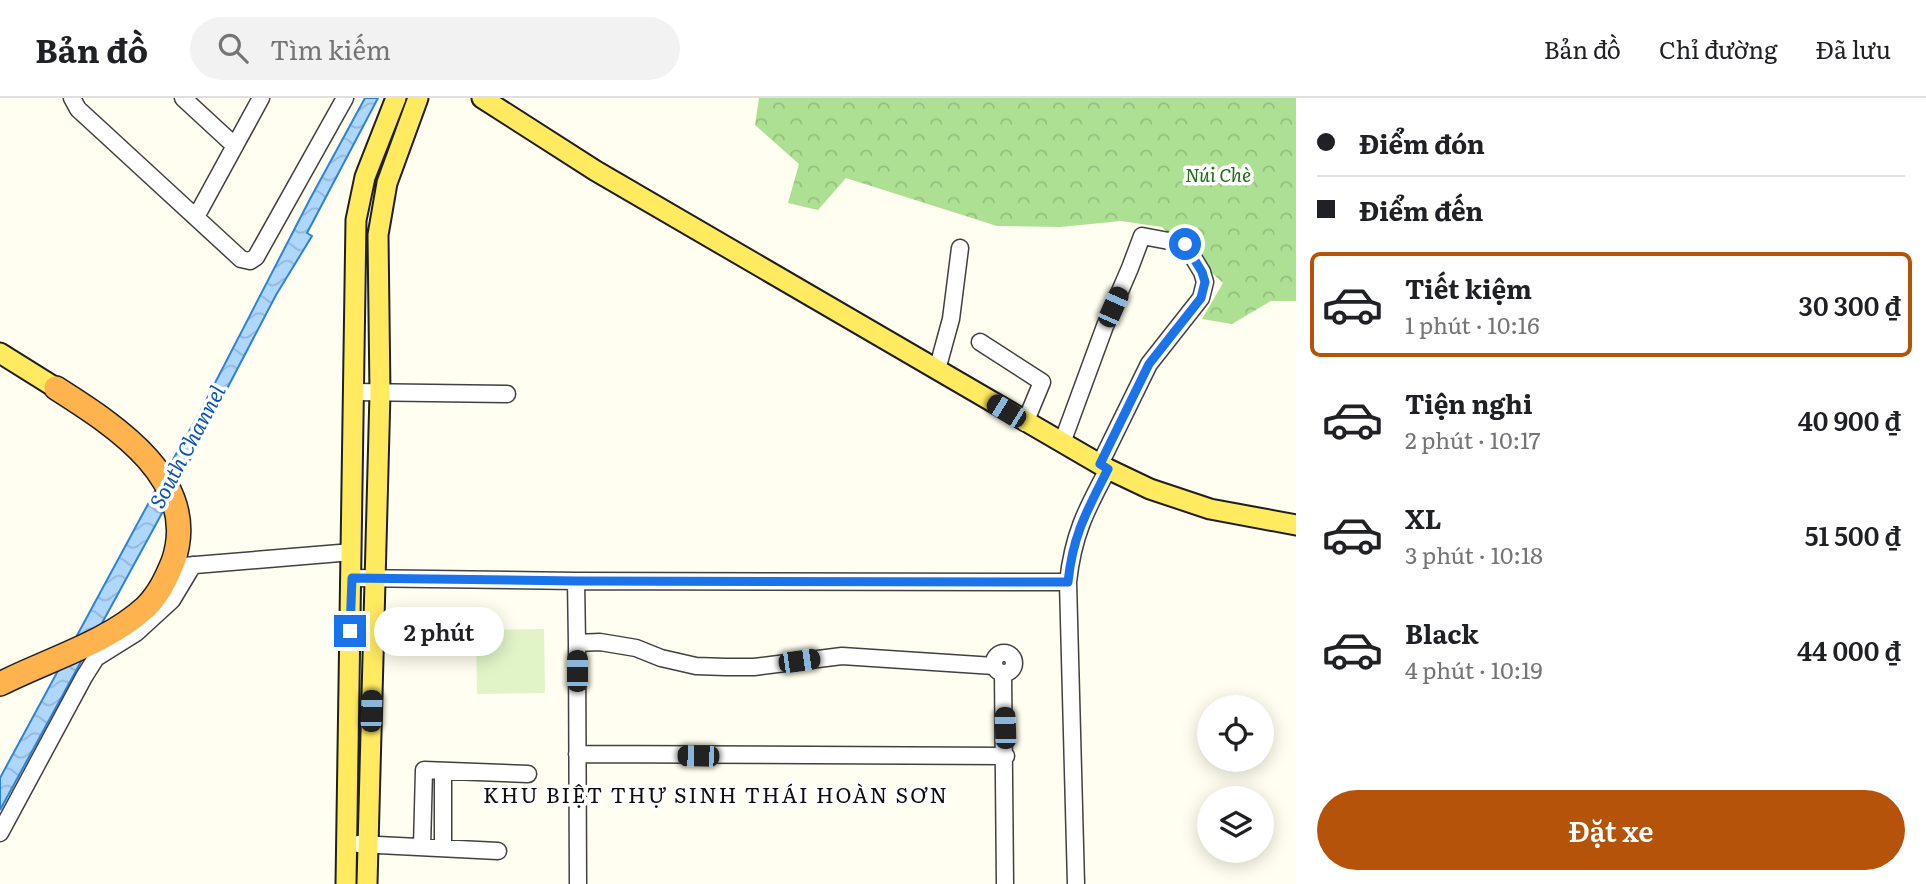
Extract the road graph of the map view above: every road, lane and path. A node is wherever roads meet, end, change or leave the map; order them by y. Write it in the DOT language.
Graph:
graph roads {
  1 [pos="72,98"];
  2 [pos="183,98"];
  3 [pos="261,98"];
  4 [pos="345,98"];
  5 [pos="396,98"];
  6 [pos="418,98"];
  7 [pos="484,98"];
  8 [pos="235,146"];
  9 [pos="196,217"];
  10 [pos="960,248"];
  11 [pos="980,342"];
  12 [pos="0,353"];
  13 [pos="937,370"];
  14 [pos="56,388"];
  15 [pos="354,392"];
  16 [pos="380,393"];
  17 [pos="507,394"];
  18 [pos="1025,423"];
  19 [pos="1062,443"];
  20 [pos="1104,467"];
  21 [pos="1296,525"];
  22 [pos="352,552"];
  23 [pos="182,566"];
  24 [pos="375,577"];
  25 [pos="352,578"];
  26 [pos="576,581"];
  27 [pos="1068,582"];
  28 [pos="577,643"];
  29 [pos="1,683"];
  30 [pos="577,754"];
  31 [pos="1006,756"];
  32 [pos="443,772"];
  33 [pos="528,774"];
  34 [pos="0,833"];
  35 [pos="345,843"];
  36 [pos="367,845"];
  37 [pos="422,848"];
  38 [pos="443,848"];
  39 [pos="498,850"];
  40 [pos="346,884"];
  41 [pos="367,884"];
  42 [pos="578,884"];
  43 [pos="1005,884"];
  44 [pos="1076,884"];
  1 -- 9 [label="street"];
  2 -- 8 [label="street"];
  3 -- 8 [label="street"];
  4 -- 9 [label="street"];
  5 -- 15 [label="main road"];
  6 -- 16 [label="main road"];
  7 -- 13 [label="main road"];
  8 -- 9 [label="street"];
  10 -- 13 [label="street"];
  11 -- 18 [label="street"];
  12 -- 14 [label="main road"];
  13 -- 18 [label="main road"];
  14 -- 23 [label="highway"];
  15 -- 16 [label="street"];
  15 -- 22 [label="main road"];
  16 -- 17 [label="street"];
  16 -- 24 [label="main road"];
  18 -- 19 [label="main road"];
  19 -- 20 [label="main road"];
  19 -- 20 [label="street"];
  20 -- 21 [label="main road"];
  20 -- 27 [label="street"];
  22 -- 23 [label="street"];
  22 -- 25 [label="main road"];
  23 -- 29 [label="highway"];
  23 -- 34 [label="street"];
  24 -- 25 [label="street"];
  24 -- 26 [label="street"];
  24 -- 36 [label="main road"];
  25 -- 35 [label="main road"];
  26 -- 27 [label="street"];
  26 -- 28 [label="street"];
  27 -- 44 [label="street"];
  28 -- 30 [label="street"];
  28 -- 31 [label="street"];
  30 -- 31 [label="street"];
  30 -- 42 [label="street"];
  31 -- 43 [label="street"];
  32 -- 33 [label="street"];
  32 -- 37 [label="street"];
  32 -- 38 [label="street"];
  35 -- 36 [label="street"];
  35 -- 40 [label="main road"];
  36 -- 37 [label="street"];
  36 -- 41 [label="main road"];
  37 -- 38 [label="street"];
  38 -- 39 [label="street"];
}
